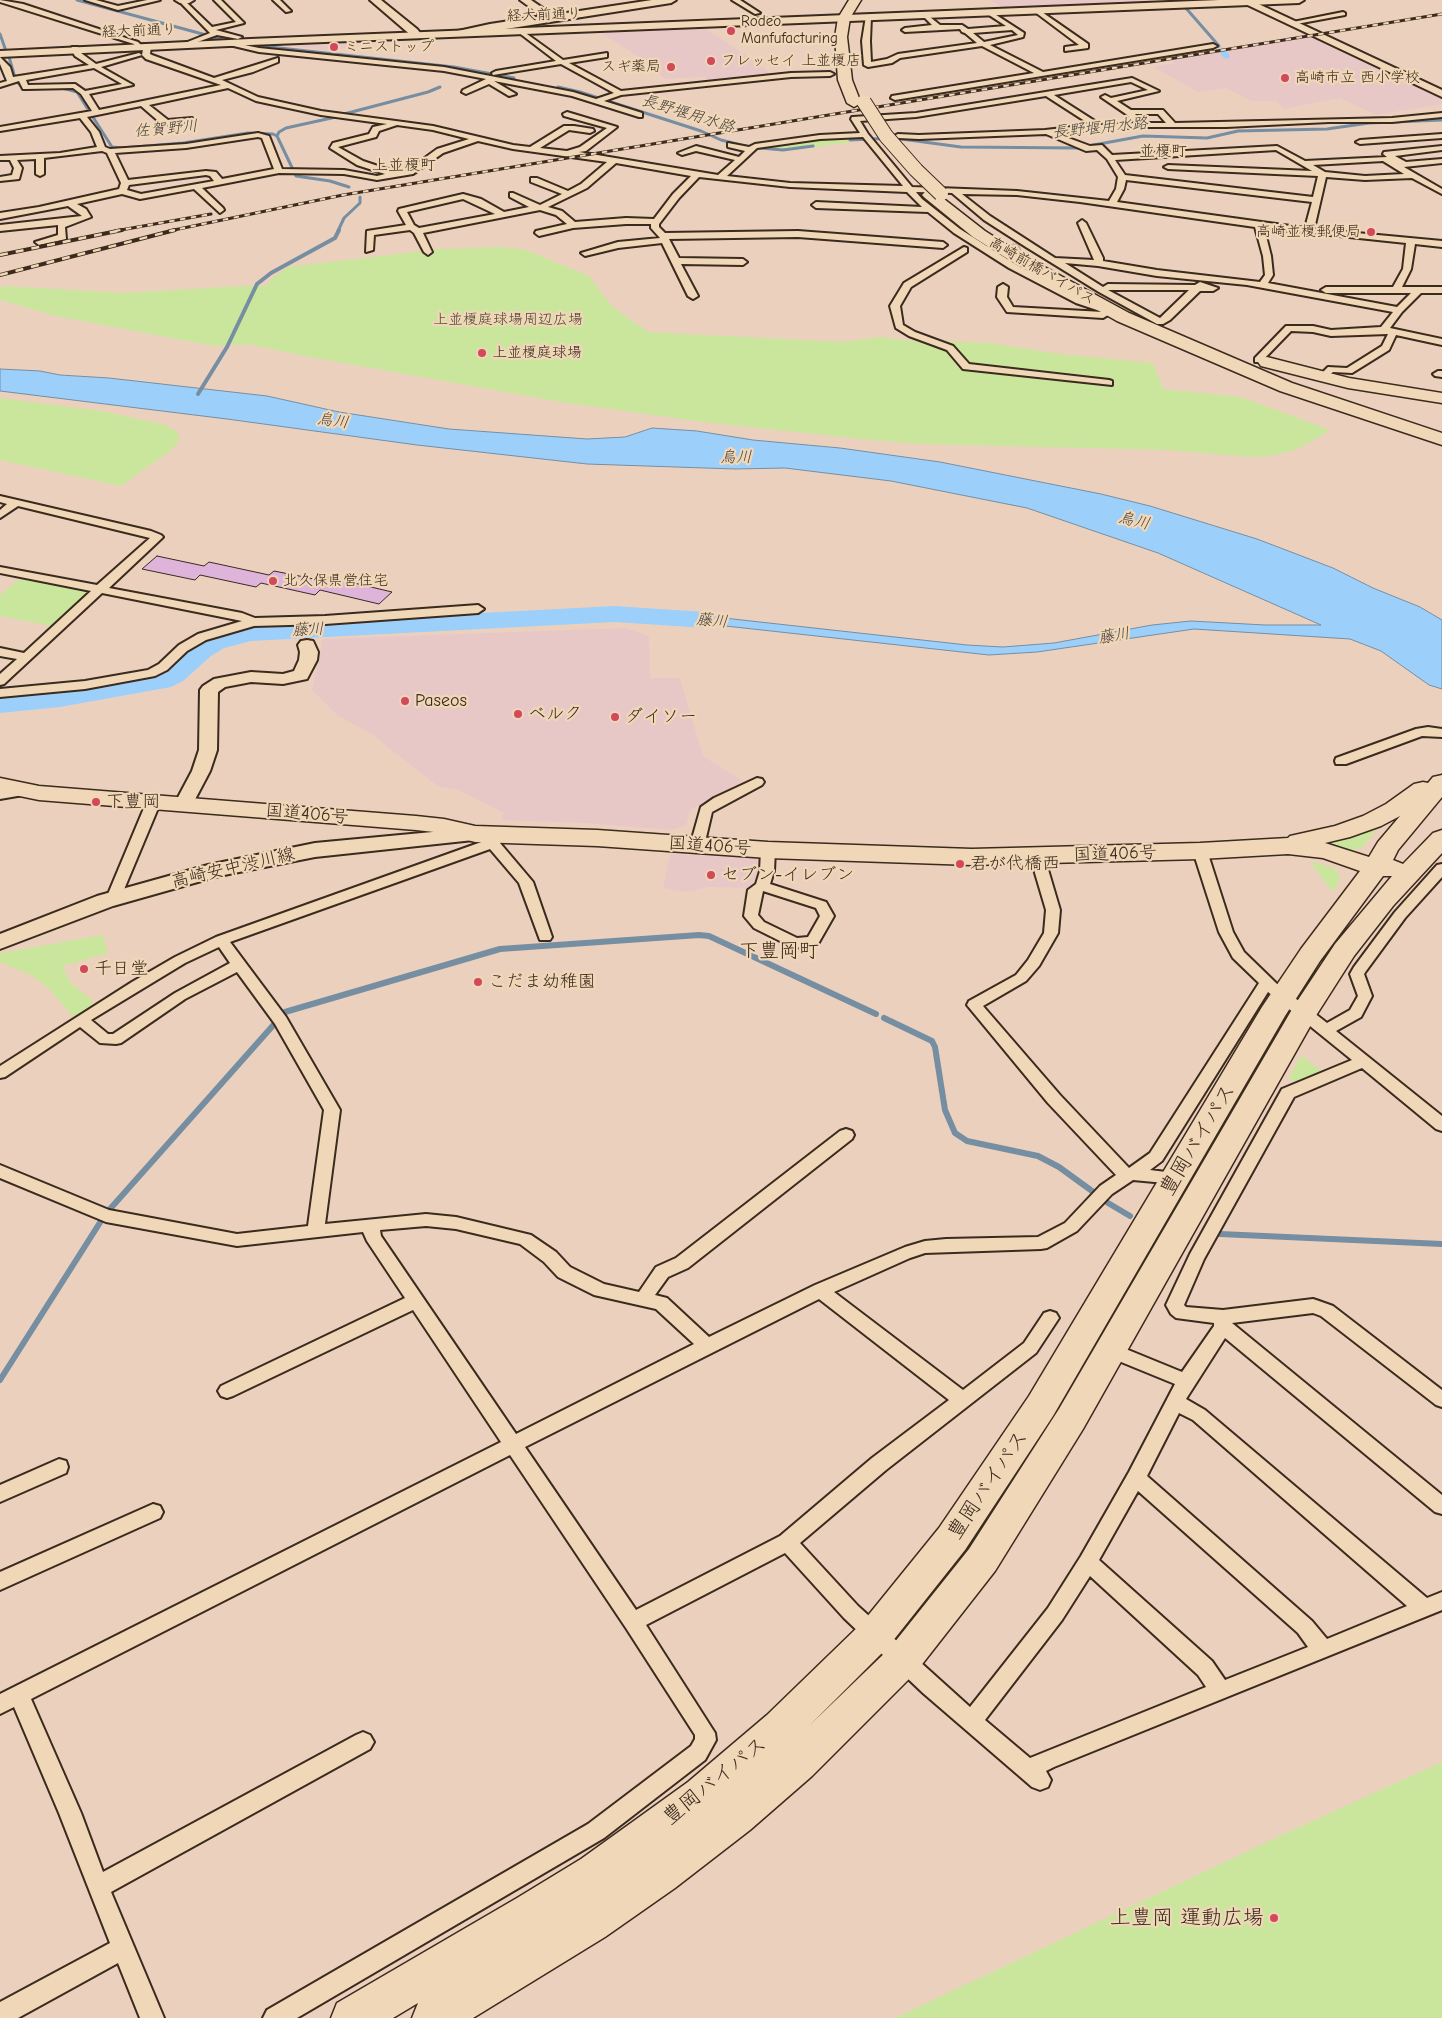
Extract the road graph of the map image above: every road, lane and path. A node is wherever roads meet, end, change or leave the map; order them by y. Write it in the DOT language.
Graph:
graph roads {
  1 [pos="0,0"];
  2 [pos="88,0"];
  3 [pos="157,0"];
  4 [pos="183,0"];
  5 [pos="217,0"];
  6 [pos="276,0"];
  7 [pos="374,0"];
  8 [pos="525,0"];
  9 [pos="671,0"];
  10 [pos="734,0"];
  11 [pos="855,0"];
  12 [pos="866,0"];
  13 [pos="1299,0"];
  14 [pos="1244,1"];
  15 [pos="1183,2"];
  16 [pos="288,11"];
  17 [pos="1037,11"];
  18 [pos="757,12"];
  19 [pos="988,12"];
  20 [pos="1343,14"];
  21 [pos="925,15"];
  22 [pos="551,18"];
  23 [pos="856,18"];
  24 [pos="1291,23"];
  25 [pos="497,26"];
  26 [pos="1012,28"];
  27 [pos="905,30"];
  28 [pos="520,31"];
  29 [pos="945,31"];
  30 [pos="968,31"];
  31 [pos="482,32"];
  32 [pos="210,33"];
  33 [pos="461,33"];
  34 [pos="416,35"];
  35 [pos="249,42"];
  36 [pos="226,43"];
  37 [pos="187,44"];
  38 [pos="983,44"];
  39 [pos="1212,46"];
  40 [pos="74,49"];
  41 [pos="1068,50"];
  42 [pos="143,51"];
  43 [pos="0,54"];
  44 [pos="604,55"];
  45 [pos="0,59"];
  46 [pos="275,60"];
  47 [pos="562,62"];
  48 [pos="95,66"];
  49 [pos="496,72"];
  50 [pos="830,74"];
  51 [pos="1042,74"];
  52 [pos="0,77"];
  53 [pos="14,78"];
  54 [pos="488,79"];
  55 [pos="214,80"];
  56 [pos="0,85"];
  57 [pos="229,86"];
  58 [pos="1089,88"];
  59 [pos="1001,89"];
  60 [pos="466,92"];
  61 [pos="84,93"];
  62 [pos="620,93"];
  63 [pos="512,94"];
  64 [pos="1048,94"];
  65 [pos="1442,94"];
  66 [pos="895,98"];
  67 [pos="600,100"];
  68 [pos="1110,100"];
  69 [pos="143,104"];
  70 [pos="989,104"];
  71 [pos="1129,112"];
  72 [pos="567,114"];
  73 [pos="89,115"];
  74 [pos="639,115"];
  75 [pos="1442,115"];
  76 [pos="189,120"];
  77 [pos="396,124"];
  78 [pos="1141,125"];
  79 [pos="1173,125"];
  80 [pos="1099,127"];
  81 [pos="0,129"];
  82 [pos="1045,132"];
  83 [pos="604,134"];
  84 [pos="898,136"];
  85 [pos="1442,136"];
  86 [pos="866,137"];
  87 [pos="477,139"];
  88 [pos="1360,142"];
  89 [pos="731,145"];
  90 [pos="751,148"];
  91 [pos="1442,148"];
  92 [pos="532,149"];
  93 [pos="1432,149"];
  94 [pos="106,150"];
  95 [pos="567,153"];
  96 [pos="682,153"];
  97 [pos="1442,155"];
  98 [pos="40,156"];
  99 [pos="12,157"];
  100 [pos="0,158"];
  101 [pos="1110,158"];
  102 [pos="739,159"];
  103 [pos="614,160"];
  104 [pos="1442,161"];
  105 [pos="1305,163"];
  106 [pos="1168,167"];
  107 [pos="281,171"];
  108 [pos="40,174"];
  109 [pos="697,174"];
  110 [pos="1323,174"];
  111 [pos="398,175"];
  112 [pos="1413,176"];
  113 [pos="1122,177"];
  114 [pos="720,178"];
  115 [pos="0,179"];
  116 [pos="534,180"];
  117 [pos="220,182"];
  118 [pos="124,187"];
  119 [pos="196,187"];
  120 [pos="912,190"];
  121 [pos="1442,192"];
  122 [pos="569,194"];
  123 [pos="513,195"];
  124 [pos="938,198"];
  125 [pos="1317,200"];
  126 [pos="1112,203"];
  127 [pos="71,204"];
  128 [pos="816,205"];
  129 [pos="542,207"];
  130 [pos="220,210"];
  131 [pos="504,215"];
  132 [pos="0,216"];
  133 [pos="70,221"];
  134 [pos="657,222"];
  135 [pos="1082,223"];
  136 [pos="573,225"];
  137 [pos="1259,225"];
  138 [pos="0,228"];
  139 [pos="414,229"];
  140 [pos="1309,231"];
  141 [pos="539,233"];
  142 [pos="945,234"];
  143 [pos="664,238"];
  144 [pos="1411,241"];
  145 [pos="39,242"];
  146 [pos="1442,244"];
  147 [pos="369,250"];
  148 [pos="964,250"];
  149 [pos="428,252"];
  150 [pos="993,252"];
  151 [pos="585,253"];
  152 [pos="1053,260"];
  153 [pos="677,261"];
  154 [pos="743,262"];
  155 [pos="1098,263"];
  156 [pos="1203,279"];
  157 [pos="1074,283"];
  158 [pos="1262,285"];
  159 [pos="1003,286"];
  160 [pos="1108,287"];
  161 [pos="1198,288"];
  162 [pos="1286,289"];
  163 [pos="1396,290"];
  164 [pos="1418,290"];
  165 [pos="1442,290"];
  166 [pos="693,296"];
  167 [pos="1399,310"];
  168 [pos="1117,313"];
  169 [pos="1160,322"];
  170 [pos="1389,331"];
  171 [pos="1442,336"];
  172 [pos="1437,341"];
  173 [pos="1194,349"];
  174 [pos="1254,362"];
  175 [pos="1323,377"];
  176 [pos="1109,383"];
  177 [pos="1442,398"];
  178 [pos="1377,415"];
  179 [pos="1442,433"];
  180 [pos="1442,439"];
  181 [pos="1442,449"];
  182 [pos="0,499"];
  183 [pos="15,503"];
  184 [pos="0,515"];
  185 [pos="0,570"];
  186 [pos="100,590"];
  187 [pos="478,609"];
  188 [pos="253,622"];
  189 [pos="307,645"];
  190 [pos="0,652"];
  191 [pos="26,657"];
  192 [pos="0,681"];
  193 [pos="0,693"];
  194 [pos="1442,733"];
  195 [pos="1341,761"];
  196 [pos="1442,775"];
  197 [pos="757,782"];
  198 [pos="1442,782"];
  199 [pos="0,785"];
  200 [pos="24,790"];
  201 [pos="0,795"];
  202 [pos="154,801"];
  203 [pos="184,804"];
  204 [pos="1442,806"];
  205 [pos="488,837"];
  206 [pos="1442,838"];
  207 [pos="697,846"];
  208 [pos="1275,846"];
  209 [pos="768,850"];
  210 [pos="1200,852"];
  211 [pos="1037,856"];
  212 [pos="1430,865"];
  213 [pos="1376,868"];
  214 [pos="762,886"];
  215 [pos="113,899"];
  216 [pos="545,937"];
  217 [pos="221,940"];
  218 [pos="0,942"];
  219 [pos="240,964"];
  220 [pos="1295,1005"];
  221 [pos="80,1020"];
  222 [pos="1365,1060"];
  223 [pos="0,1073"];
  224 [pos="1442,1125"];
  225 [pos="846,1135"];
  226 [pos="0,1171"];
  227 [pos="1130,1175"];
  228 [pos="1176,1178"];
  229 [pos="370,1226"];
  230 [pos="316,1232"];
  231 [pos="821,1290"];
  232 [pos="643,1299"];
  233 [pos="416,1301"];
  234 [pos="1050,1318"];
  235 [pos="1223,1322"];
  236 [pos="707,1346"];
  237 [pos="1110,1350"];
  238 [pos="1186,1381"];
  239 [pos="227,1391"];
  240 [pos="963,1400"];
  241 [pos="1442,1400"];
  242 [pos="1176,1402"];
  243 [pos="513,1444"];
  244 [pos="59,1467"];
  245 [pos="1136,1478"];
  246 [pos="0,1494"];
  247 [pos="1442,1506"];
  248 [pos="153,1512"];
  249 [pos="787,1542"];
  250 [pos="1088,1562"];
  251 [pos="0,1581"];
  252 [pos="1433,1605"];
  253 [pos="633,1622"];
  254 [pos="889,1648"];
  255 [pos="1323,1650"];
  256 [pos="1221,1691"];
  257 [pos="10,1700"];
  258 [pos="972,1720"];
  259 [pos="363,1742"];
  260 [pos="98,1887"];
  261 [pos="123,1948"];
  262 [pos="0,2015"];
  263 [pos="152,2018"];
  264 [pos="275,2018"];
  265 [pos="352,2018"];
  266 [pos="433,2018"];
  1 -- 42 [label="street"];
  2 -- 3 [label="street"];
  4 -- 32 [label="street"];
  5 -- 32 [label="street"];
  6 -- 16 [label="street"];
  7 -- 34 [label="street"];
  8 -- 22 [label="street"];
  9 -- 22 [label="street"];
  10 -- 18 [label="street"];
  11 -- 23 [label="highway, 高崎前橋バイパス"];
  12 -- 23 [label="highway, 高崎前橋バイパス"];
  13 -- 14 [label="main road, 経大前通り"];
  14 -- 15 [label="main road, 経大前通り"];
  14 -- 24 [label="street"];
  15 -- 17 [label="main road, 経大前通り"];
  17 -- 19 [label="main road, 経大前通り"];
  17 -- 41 [label="street"];
  19 -- 21 [label="main road, 経大前通り"];
  19 -- 26 [label="street"];
  20 -- 24 [label="street"];
  21 -- 23 [label="main road, 経大前通り"];
  21 -- 29 [label="street"];
  22 -- 25 [label="street"];
  23 -- 28 [label="main road, 経大前通り"];
  23 -- 38 [label="street"];
  23 -- 124 [label="highway, 高崎前橋バイパス"];
  24 -- 65 [label="street"];
  25 -- 31 [label="street"];
  25 -- 33 [label="street"];
  26 -- 30 [label="street"];
  26 -- 38 [label="street"];
  27 -- 29 [label="street"];
  28 -- 31 [label="main road, 経大前通り"];
  28 -- 47 [label="street"];
  29 -- 30 [label="street"];
  30 -- 38 [label="street"];
  31 -- 33 [label="main road, 経大前通り"];
  32 -- 35 [label="street"];
  32 -- 37 [label="street"];
  33 -- 34 [label="main road, 経大前通り"];
  34 -- 35 [label="main road, 経大前通り"];
  35 -- 36 [label="main road, 経大前通り"];
  36 -- 37 [label="main road, 経大前通り"];
  36 -- 54 [label="street"];
  37 -- 42 [label="main road, 経大前通り"];
  38 -- 51 [label="street"];
  39 -- 51 [label="street"];
  40 -- 42 [label="main road, 経大前通り"];
  40 -- 43 [label="main road, 経大前通り"];
  40 -- 48 [label="street"];
  42 -- 48 [label="street"];
  42 -- 55 [label="street"];
  44 -- 47 [label="street"];
  45 -- 53 [label="street"];
  46 -- 55 [label="street"];
  47 -- 49 [label="street"];
  47 -- 62 [label="street"];
  48 -- 53 [label="street"];
  48 -- 61 [label="street"];
  50 -- 62 [label="street"];
  51 -- 66 [label="street"];
  52 -- 53 [label="street"];
  53 -- 56 [label="street"];
  53 -- 61 [label="street"];
  54 -- 60 [label="street"];
  54 -- 63 [label="street"];
  54 -- 67 [label="street"];
  55 -- 57 [label="street"];
  57 -- 69 [label="street"];
  57 -- 77 [label="street"];
  58 -- 64 [label="street"];
  58 -- 68 [label="street"];
  58 -- 68 [label="street"];
  59 -- 70 [label="street"];
  61 -- 73 [label="street"];
  62 -- 67 [label="street"];
  64 -- 70 [label="street"];
  64 -- 80 [label="street"];
  67 -- 74 [label="street"];
  68 -- 71 [label="street"];
  69 -- 73 [label="street"];
  69 -- 76 [label="street"];
  70 -- 86 [label="street"];
  71 -- 78 [label="street"];
  71 -- 79 [label="street"];
  72 -- 83 [label="street"];
  73 -- 81 [label="street"];
  73 -- 94 [label="street"];
  75 -- 79 [label="street"];
  77 -- 87 [label="street"];
  77 -- 111 [label="street"];
  78 -- 79 [label="street"];
  78 -- 80 [label="street"];
  80 -- 82 [label="street"];
  82 -- 84 [label="street"];
  82 -- 101 [label="street"];
  83 -- 92 [label="street"];
  83 -- 95 [label="street"];
  85 -- 88 [label="street"];
  86 -- 90 [label="street"];
  86 -- 120 [label="street"];
  87 -- 92 [label="street"];
  87 -- 111 [label="street"];
  89 -- 90 [label="street"];
  90 -- 102 [label="street"];
  91 -- 93 [label="street"];
  92 -- 95 [label="street"];
  93 -- 97 [label="street"];
  93 -- 104 [label="street"];
  94 -- 98 [label="street"];
  94 -- 107 [label="street"];
  94 -- 118 [label="street"];
  95 -- 103 [label="street"];
  96 -- 102 [label="street"];
  98 -- 99 [label="street"];
  98 -- 108 [label="street"];
  99 -- 100 [label="street"];
  99 -- 115 [label="street"];
  101 -- 105 [label="street"];
  101 -- 113 [label="street"];
  102 -- 114 [label="street"];
  103 -- 109 [label="street"];
  103 -- 122 [label="street"];
  105 -- 110 [label="street"];
  105 -- 112 [label="street"];
  106 -- 110 [label="street"];
  107 -- 111 [label="street"];
  107 -- 117 [label="street"];
  109 -- 114 [label="street"];
  109 -- 134 [label="street"];
  110 -- 112 [label="street"];
  110 -- 125 [label="street"];
  112 -- 121 [label="street"];
  113 -- 125 [label="street"];
  113 -- 126 [label="street"];
  114 -- 120 [label="street"];
  116 -- 122 [label="street"];
  117 -- 118 [label="street"];
  117 -- 119 [label="street"];
  118 -- 119 [label="street"];
  118 -- 127 [label="street"];
  119 -- 130 [label="street"];
  120 -- 124 [label="street"];
  120 -- 124 [label="street"];
  122 -- 129 [label="street"];
  123 -- 129 [label="street"];
  124 -- 126 [label="street"];
  124 -- 128 [label="street"];
  124 -- 142 [label="street"];
  124 -- 152 [label="street"];
  124 -- 157 [label="highway, 高崎前橋バイパス"];
  124 -- 168 [label="highway, 高崎前橋バイパス"];
  125 -- 140 [label="street"];
  126 -- 137 [label="street"];
  127 -- 132 [label="street"];
  127 -- 133 [label="street"];
  129 -- 131 [label="street"];
  129 -- 136 [label="street"];
  131 -- 139 [label="street"];
  131 -- 139 [label="street"];
  133 -- 138 [label="street"];
  133 -- 145 [label="street"];
  134 -- 136 [label="street"];
  134 -- 143 [label="street"];
  135 -- 155 [label="street"];
  136 -- 141 [label="street"];
  137 -- 140 [label="street"];
  137 -- 158 [label="street"];
  139 -- 147 [label="street"];
  139 -- 149 [label="street"];
  140 -- 144 [label="street"];
  142 -- 143 [label="street"];
  142 -- 148 [label="street"];
  142 -- 150 [label="street"];
  143 -- 151 [label="street"];
  143 -- 153 [label="street"];
  144 -- 146 [label="street"];
  144 -- 163 [label="street"];
  148 -- 150 [label="street"];
  148 -- 176 [label="street"];
  150 -- 168 [label="street"];
  152 -- 155 [label="street"];
  152 -- 169 [label="street"];
  153 -- 154 [label="street"];
  153 -- 166 [label="street"];
  155 -- 156 [label="street"];
  156 -- 158 [label="street"];
  156 -- 161 [label="street"];
  157 -- 169 [label="highway"];
  157 -- 174 [label="highway, 高崎前橋バイパス"];
  158 -- 162 [label="street"];
  159 -- 168 [label="street"];
  160 -- 161 [label="street"];
  161 -- 162 [label="street"];
  161 -- 169 [label="street"];
  162 -- 163 [label="street"];
  162 -- 167 [label="street"];
  163 -- 164 [label="street"];
  164 -- 165 [label="street"];
  164 -- 167 [label="street"];
  167 -- 170 [label="street"];
  168 -- 173 [label="highway, 高崎前橋バイパス"];
  169 -- 174 [label="highway"];
  170 -- 172 [label="street"];
  170 -- 174 [label="street"];
  170 -- 175 [label="street"];
  171 -- 172 [label="street"];
  173 -- 178 [label="highway, 高崎前橋バイパス"];
  173 -- 181 [label="highway"];
  174 -- 175 [label="highway"];
  174 -- 178 [label="highway, 高崎前橋バイパス"];
  175 -- 177 [label="highway"];
  178 -- 179 [label="highway"];
  178 -- 180 [label="highway"];
  182 -- 183 [label="street"];
  183 -- 184 [label="street"];
  183 -- 186 [label="street"];
  185 -- 186 [label="street"];
  186 -- 188 [label="street"];
  186 -- 191 [label="street"];
  187 -- 188 [label="street"];
  188 -- 193 [label="street"];
  189 -- 203 [label="street"];
  190 -- 191 [label="street"];
  191 -- 192 [label="street"];
  194 -- 195 [label="street"];
  196 -- 208 [label="highway"];
  197 -- 207 [label="street"];
  198 -- 213 [label="highway, 豊岡バイパス"];
  199 -- 200 [label="highway, 国道406号"];
  200 -- 201 [label="street"];
  200 -- 202 [label="highway, 国道406号"];
  202 -- 203 [label="highway, 国道406号"];
  202 -- 215 [label="street"];
  203 -- 205 [label="highway, 国道406号"];
  204 -- 213 [label="highway"];
  205 -- 207 [label="highway, 国道406号"];
  205 -- 215 [label="main road, 高崎安中渋川線"];
  205 -- 216 [label="street"];
  205 -- 217 [label="street"];
  206 -- 212 [label="highway, 豊岡バイパス"];
  207 -- 209 [label="highway, 国道406号"];
  208 -- 210 [label="highway, 国道406号"];
  208 -- 213 [label="highway, 国道406号"];
  209 -- 211 [label="highway, 国道406号"];
  209 -- 214 [label="street"];
  210 -- 211 [label="highway, 国道406号"];
  210 -- 220 [label="street"];
  211 -- 227 [label="street"];
  212 -- 213 [label="highway, 国道406号"];
  212 -- 220 [label="highway, 豊岡バイパス"];
  212 -- 220 [label="street"];
  213 -- 220 [label="highway, 豊岡バイパス"];
  214 -- 214 [label="street"];
  215 -- 218 [label="main road, 高崎安中渋川線"];
  217 -- 219 [label="street"];
  217 -- 221 [label="street"];
  219 -- 221 [label="street"];
  219 -- 230 [label="street"];
  220 -- 222 [label="street"];
  220 -- 227 [label="street"];
  220 -- 228 [label="highway, 豊岡バイパス"];
  220 -- 237 [label="highway, 豊岡バイパス"];
  221 -- 223 [label="street"];
  222 -- 224 [label="street"];
  222 -- 235 [label="street"];
  225 -- 232 [label="street"];
  226 -- 230 [label="street"];
  227 -- 228 [label="street"];
  227 -- 231 [label="street"];
  228 -- 254 [label="highway, 豊岡バイパス"];
  229 -- 230 [label="street"];
  229 -- 232 [label="street"];
  229 -- 233 [label="street"];
  231 -- 236 [label="street"];
  231 -- 240 [label="street"];
  232 -- 236 [label="street"];
  233 -- 239 [label="street"];
  233 -- 243 [label="street"];
  234 -- 240 [label="street"];
  235 -- 238 [label="street"];
  235 -- 241 [label="street"];
  235 -- 247 [label="street"];
  236 -- 243 [label="street"];
  237 -- 238 [label="street"];
  237 -- 254 [label="highway, 豊岡バイパス"];
  238 -- 242 [label="street"];
  240 -- 249 [label="street"];
  242 -- 245 [label="street"];
  242 -- 252 [label="street"];
  243 -- 253 [label="street"];
  243 -- 257 [label="street"];
  244 -- 246 [label="street"];
  245 -- 250 [label="street"];
  245 -- 255 [label="street"];
  248 -- 251 [label="street"];
  249 -- 253 [label="street"];
  249 -- 254 [label="street"];
  250 -- 256 [label="street"];
  250 -- 258 [label="street"];
  252 -- 255 [label="street"];
  253 -- 264 [label="street"];
  254 -- 258 [label="street"];
  254 -- 265 [label="highway, 豊岡バイパス"];
  254 -- 266 [label="highway, 豊岡バイパス"];
  255 -- 256 [label="street"];
  256 -- 258 [label="street"];
  257 -- 260 [label="street"];
  259 -- 260 [label="street"];
  260 -- 261 [label="street"];
  261 -- 262 [label="street"];
  261 -- 263 [label="street"];
}
